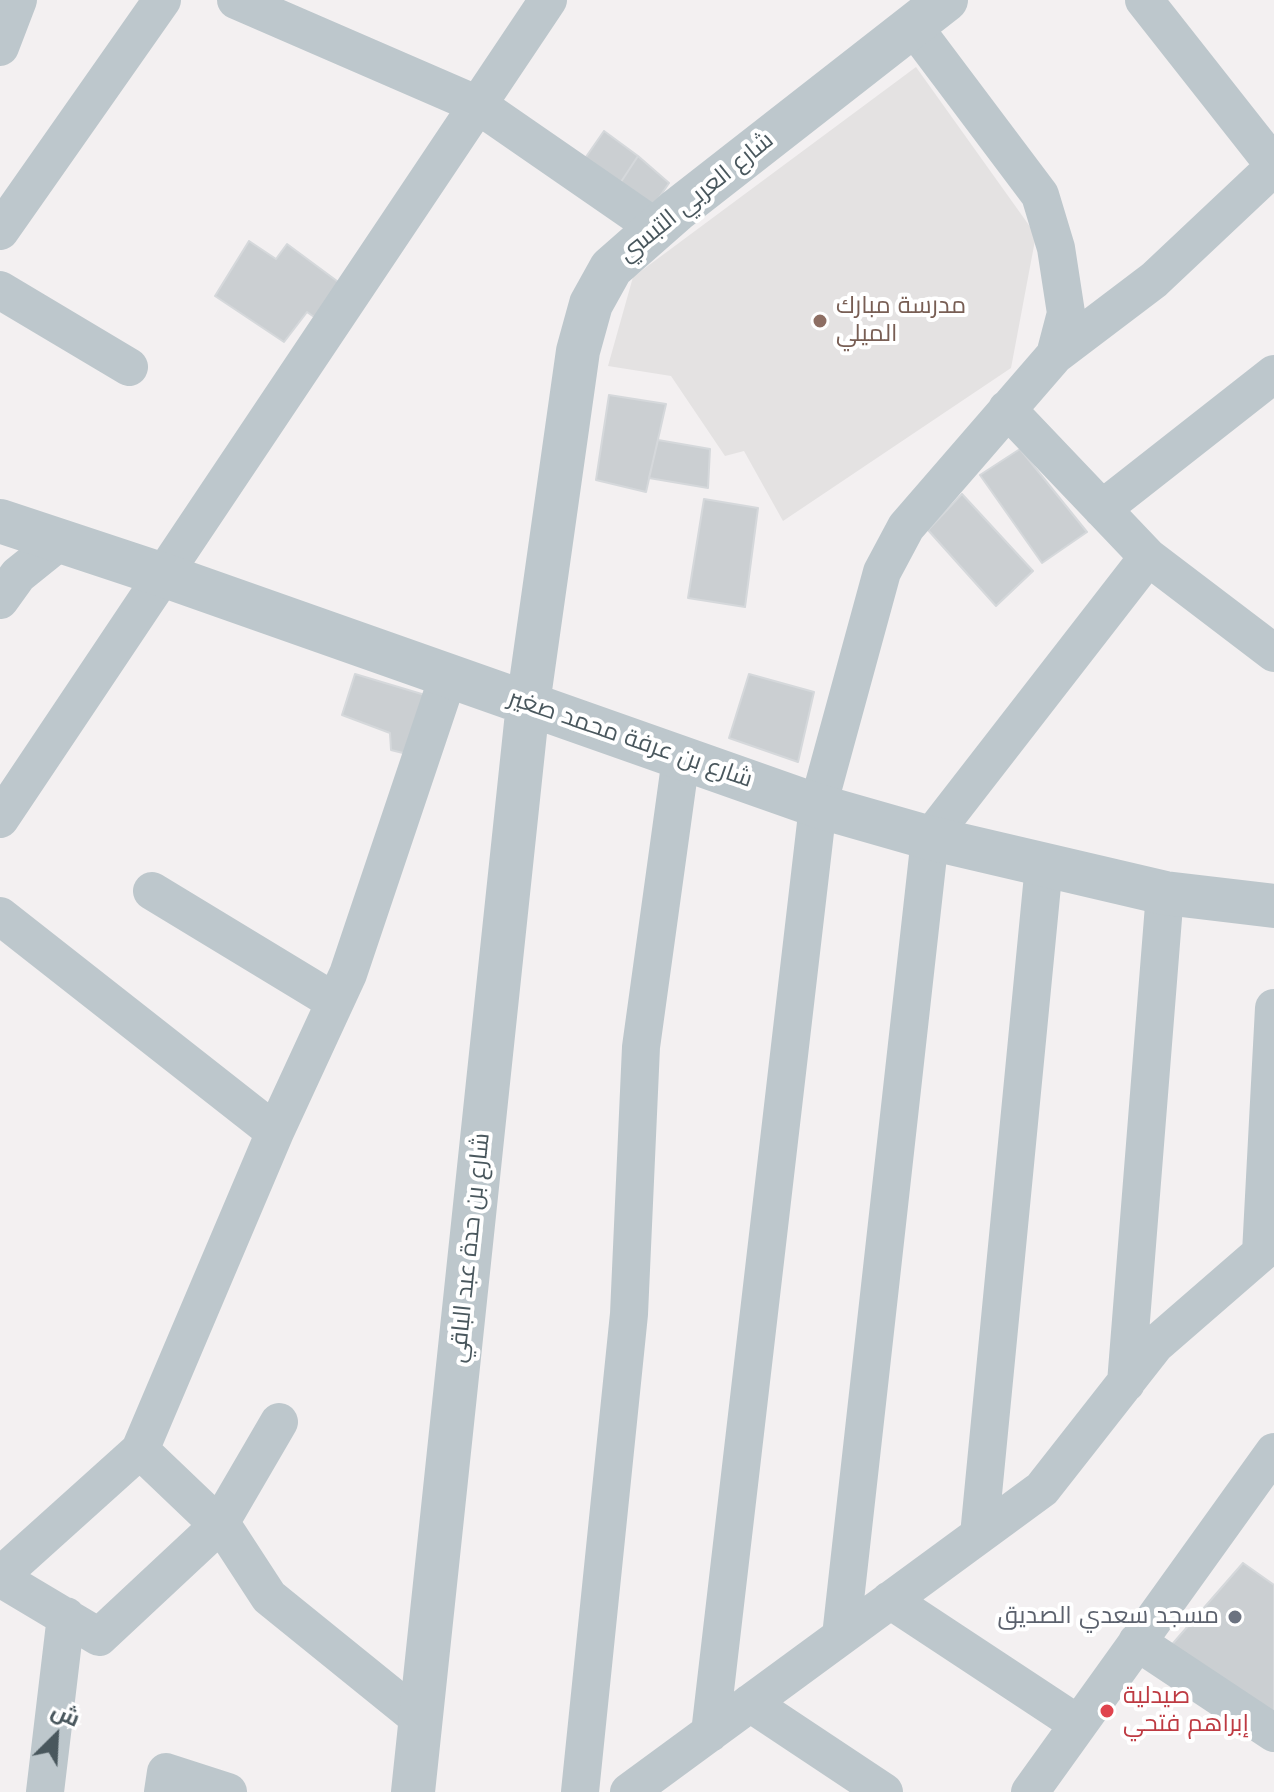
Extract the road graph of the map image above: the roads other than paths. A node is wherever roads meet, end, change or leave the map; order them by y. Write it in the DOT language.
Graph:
graph roads {
  1 [pos="18,0"];
  2 [pos="162,0"];
  3 [pos="236,0"];
  4 [pos="548,0"];
  5 [pos="1144,0"];
  6 [pos="929,13"];
  7 [pos="0,47"];
  8 [pos="478,105"];
  9 [pos="1274,166"];
  10 [pos="656,228"];
  11 [pos="0,231"];
  12 [pos="0,290"];
  13 [pos="1055,355"];
  14 [pos="129,367"];
  15 [pos="1274,374"];
  16 [pos="1007,409"];
  17 [pos="1102,509"];
  18 [pos="0,521"];
  19 [pos="59,542"];
  20 [pos="1148,557"];
  21 [pos="163,575"];
  22 [pos="0,600"];
  23 [pos="1274,653"];
  24 [pos="448,677"];
  25 [pos="528,704"];
  26 [pos="681,758"];
  27 [pos="818,806"];
  28 [pos="0,819"];
  29 [pos="930,838"];
  30 [pos="1044,865"];
  31 [pos="152,891"];
  32 [pos="1165,893"];
  33 [pos="1274,906"];
  34 [pos="0,916"];
  35 [pos="335,1002"];
  36 [pos="1274,1008"];
  37 [pos="275,1132"];
  38 [pos="1126,1383"];
  39 [pos="279,1422"];
  40 [pos="140,1450"];
  41 [pos="1269,1466"];
  42 [pos="219,1525"];
  43 [pos="979,1535"];
  44 [pos="0,1577"];
  45 [pos="890,1600"];
  46 [pos="66,1616"];
  47 [pos="841,1636"];
  48 [pos="1137,1642"];
  49 [pos="750,1703"];
  50 [pos="421,1720"];
  51 [pos="1078,1724"];
  52 [pos="710,1733"];
  53 [pos="1274,1733"];
  54 [pos="1041,1788"];
  55 [pos="45,1792"];
  56 [pos="163,1792"];
  57 [pos="228,1792"];
  58 [pos="413,1792"];
  59 [pos="580,1792"];
  60 [pos="629,1792"];
  61 [pos="884,1792"];
  1 -- 7 [label="street"];
  2 -- 11 [label="street"];
  3 -- 8 [label="street"];
  4 -- 8 [label="street"];
  5 -- 9 [label="street"];
  6 -- 10 [label="street, شارع العربي التبسي"];
  6 -- 13 [label="street"];
  8 -- 10 [label="street"];
  8 -- 21 [label="street"];
  9 -- 13 [label="street"];
  10 -- 25 [label="street, شارع العربي التبسي"];
  12 -- 14 [label="street"];
  13 -- 16 [label="street"];
  15 -- 17 [label="street"];
  16 -- 17 [label="street"];
  16 -- 27 [label="street"];
  17 -- 20 [label="street"];
  18 -- 19 [label="street, شارع بن عرفة محمد صغير"];
  19 -- 21 [label="street, شارع بن عرفة محمد صغير"];
  19 -- 22 [label="street"];
  20 -- 23 [label="street"];
  20 -- 29 [label="street"];
  21 -- 24 [label="street, شارع بن عرفة محمد صغير"];
  21 -- 28 [label="street"];
  24 -- 25 [label="street, شارع بن عرفة محمد صغير"];
  24 -- 35 [label="street"];
  25 -- 26 [label="street, شارع بن عرفة محمد صغير"];
  25 -- 50 [label="street, شارع بن حدة عبد الباقي"];
  26 -- 27 [label="street, شارع بن عرفة محمد صغير"];
  26 -- 59 [label="street"];
  27 -- 29 [label="street, شارع بن عرفة محمد صغير"];
  27 -- 52 [label="street"];
  29 -- 30 [label="street, شارع بن عرفة محمد صغير"];
  29 -- 47 [label="street"];
  30 -- 32 [label="street, شارع بن عرفة محمد صغير"];
  30 -- 43 [label="street"];
  31 -- 35 [label="street"];
  32 -- 33 [label="street, شارع بن عرفة محمد صغير"];
  32 -- 38 [label="street"];
  34 -- 37 [label="street"];
  35 -- 37 [label="street"];
  36 -- 38 [label="street"];
  37 -- 40 [label="street"];
  38 -- 43 [label="street"];
  39 -- 42 [label="street"];
  40 -- 42 [label="street"];
  40 -- 44 [label="street"];
  41 -- 48 [label="street"];
  42 -- 46 [label="street"];
  42 -- 50 [label="street"];
  43 -- 45 [label="street"];
  44 -- 46 [label="street"];
  45 -- 47 [label="street"];
  45 -- 51 [label="street"];
  46 -- 55 [label="street"];
  47 -- 49 [label="street"];
  48 -- 51 [label="street"];
  48 -- 53 [label="street"];
  49 -- 52 [label="street"];
  49 -- 61 [label="street"];
  50 -- 58 [label="street, شارع بن حدة عبد الباقي"];
  51 -- 54 [label="street"];
  52 -- 60 [label="street"];
  56 -- 57 [label="street"];
}
